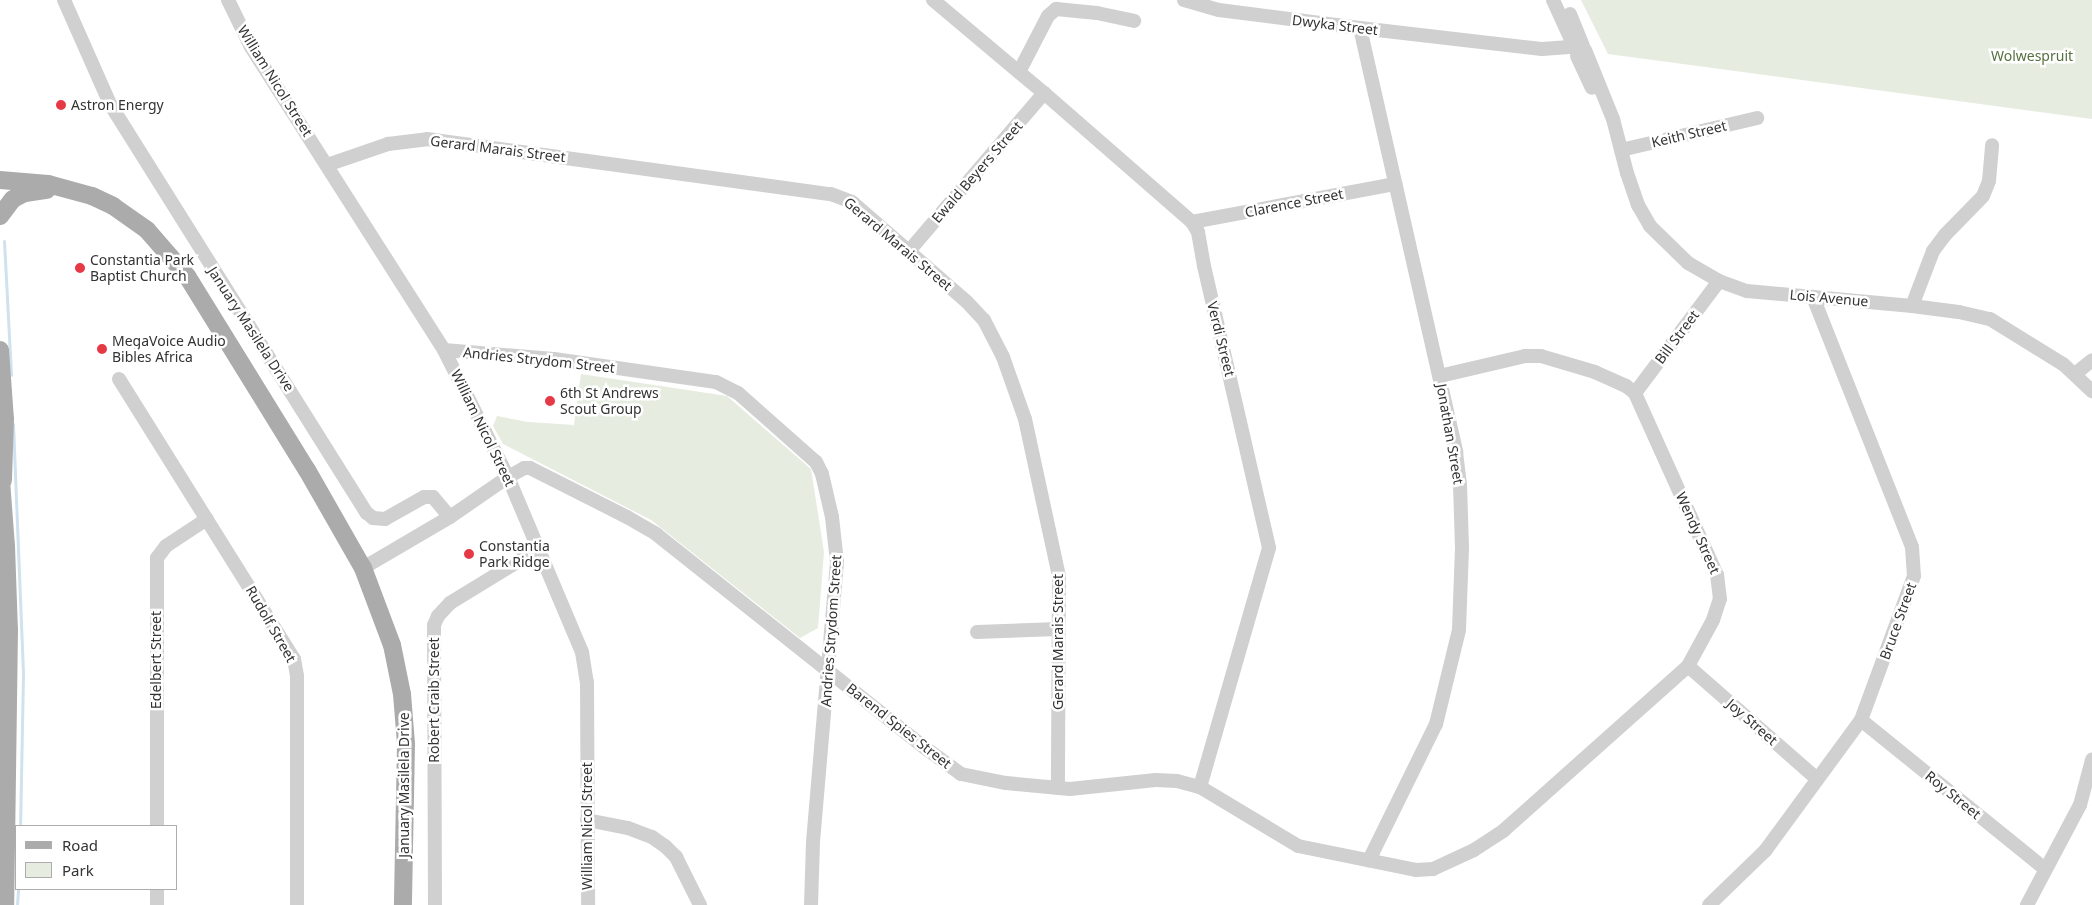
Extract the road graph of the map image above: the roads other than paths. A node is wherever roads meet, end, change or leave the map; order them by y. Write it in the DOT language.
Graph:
graph roads {
  1 [pos="64,0"];
  2 [pos="228,0"];
  3 [pos="932,0"];
  4 [pos="1184,0"];
  5 [pos="1553,0"];
  6 [pos="1562,0"];
  7 [pos="1134,22"];
  8 [pos="1360,28"];
  9 [pos="1578,50"];
  10 [pos="1019,72"];
  11 [pos="1044,93"];
  12 [pos="1757,118"];
  13 [pos="1992,145"];
  14 [pos="1620,148"];
  15 [pos="327,165"];
  16 [pos="0,169"];
  17 [pos="0,180"];
  18 [pos="1395,184"];
  19 [pos="75,190"];
  20 [pos="0,216"];
  21 [pos="1192,222"];
  22 [pos="909,251"];
  23 [pos="183,271"];
  24 [pos="1719,281"];
  25 [pos="1813,297"];
  26 [pos="1912,306"];
  27 [pos="0,350"];
  28 [pos="444,350"];
  29 [pos="2092,360"];
  30 [pos="2075,374"];
  31 [pos="1440,376"];
  32 [pos="119,379"];
  33 [pos="2092,391"];
  34 [pos="1635,393"];
  35 [pos="1,475"];
  36 [pos="508,477"];
  37 [pos="450,517"];
  38 [pos="207,519"];
  39 [pos="538,550"];
  40 [pos="363,568"];
  41 [pos="1058,629"];
  42 [pos="977,632"];
  43 [pos="1688,666"];
  44 [pos="829,671"];
  45 [pos="1861,720"];
  46 [pos="2092,760"];
  47 [pos="1817,779"];
  48 [pos="1200,787"];
  49 [pos="1058,788"];
  50 [pos="587,820"];
  51 [pos="157,825"];
  52 [pos="1369,860"];
  53 [pos="2046,870"];
  54 [pos="157,890"];
  55 [pos="4,905"];
  56 [pos="158,905"];
  57 [pos="297,905"];
  58 [pos="402,905"];
  59 [pos="435,905"];
  60 [pos="588,905"];
  61 [pos="700,905"];
  62 [pos="811,905"];
  63 [pos="1709,905"];
  64 [pos="2027,905"];
  1 -- 37 [label="street, January Masilela Drive"];
  2 -- 15 [label="street, William Nicol Street"];
  3 -- 10 [label="street, Verdi Street"];
  4 -- 8 [label="street, Dwyka Street"];
  5 -- 9 [label="street, Lois Avenue"];
  6 -- 9 [label="street, Lois Avenue"];
  7 -- 10 [label="street"];
  8 -- 9 [label="street, Dwyka Street"];
  8 -- 18 [label="street, Jonathan Street"];
  9 -- 14 [label="street, Lois Avenue"];
  10 -- 11 [label="street, Verdi Street"];
  11 -- 21 [label="street, Verdi Street"];
  11 -- 22 [label="street, Ewald Beyers Street"];
  12 -- 14 [label="street, Keith Street"];
  13 -- 26 [label="street"];
  14 -- 24 [label="street, Lois Avenue"];
  15 -- 22 [label="street, Gerard Marais Street"];
  15 -- 28 [label="street, William Nicol Street"];
  16 -- 23 [label="main road, January Masilela Drive"];
  17 -- 19 [label="main road, January Masilela Drive"];
  18 -- 21 [label="street, Clarence Street"];
  18 -- 31 [label="street, Jonathan Street"];
  19 -- 20 [label="main road"];
  19 -- 23 [label="main road, January Masilela Drive"];
  21 -- 48 [label="street, Verdi Street"];
  22 -- 41 [label="street, Gerard Marais Street"];
  23 -- 40 [label="main road, January Masilela Drive"];
  24 -- 25 [label="street, Lois Avenue"];
  24 -- 34 [label="street, Bill Street"];
  25 -- 26 [label="street, Lois Avenue"];
  25 -- 45 [label="street, Bruce Street"];
  26 -- 30 [label="street, Lois Avenue"];
  27 -- 35 [label="main road"];
  28 -- 36 [label="street, William Nicol Street"];
  28 -- 44 [label="street, Andries Strydom Street"];
  29 -- 30 [label="street"];
  30 -- 33 [label="street, Lois Avenue"];
  31 -- 34 [label="street"];
  31 -- 52 [label="street, Jonathan Street"];
  32 -- 38 [label="street, Rudolf Street"];
  34 -- 43 [label="street, Wendy Street"];
  35 -- 55 [label="main road"];
  36 -- 37 [label="street, Barend Spies Street"];
  36 -- 39 [label="street, William Nicol Street"];
  36 -- 44 [label="street, Barend Spies Street"];
  37 -- 40 [label="street, Barend Spies Street"];
  38 -- 51 [label="street, Edelbert Street"];
  38 -- 57 [label="street, Rudolf Street"];
  39 -- 50 [label="street, William Nicol Street"];
  39 -- 59 [label="street, Robert Craib Street"];
  40 -- 58 [label="main road, January Masilela Drive"];
  41 -- 42 [label="street"];
  41 -- 49 [label="street, Gerard Marais Street"];
  43 -- 47 [label="street, Joy Street"];
  43 -- 52 [label="street, Wendy Street"];
  44 -- 49 [label="street, Barend Spies Street"];
  44 -- 62 [label="street, Andries Strydom Street"];
  45 -- 47 [label="street, Bruce Street"];
  45 -- 53 [label="street, Roy Street"];
  46 -- 53 [label="street"];
  47 -- 63 [label="street, Bruce Street"];
  48 -- 49 [label="street, Barend Spies Street"];
  48 -- 52 [label="street, Barend Spies Street"];
  50 -- 60 [label="street, William Nicol Street"];
  50 -- 61 [label="street"];
  53 -- 64 [label="street"];
  54 -- 56 [label="street"];
}
